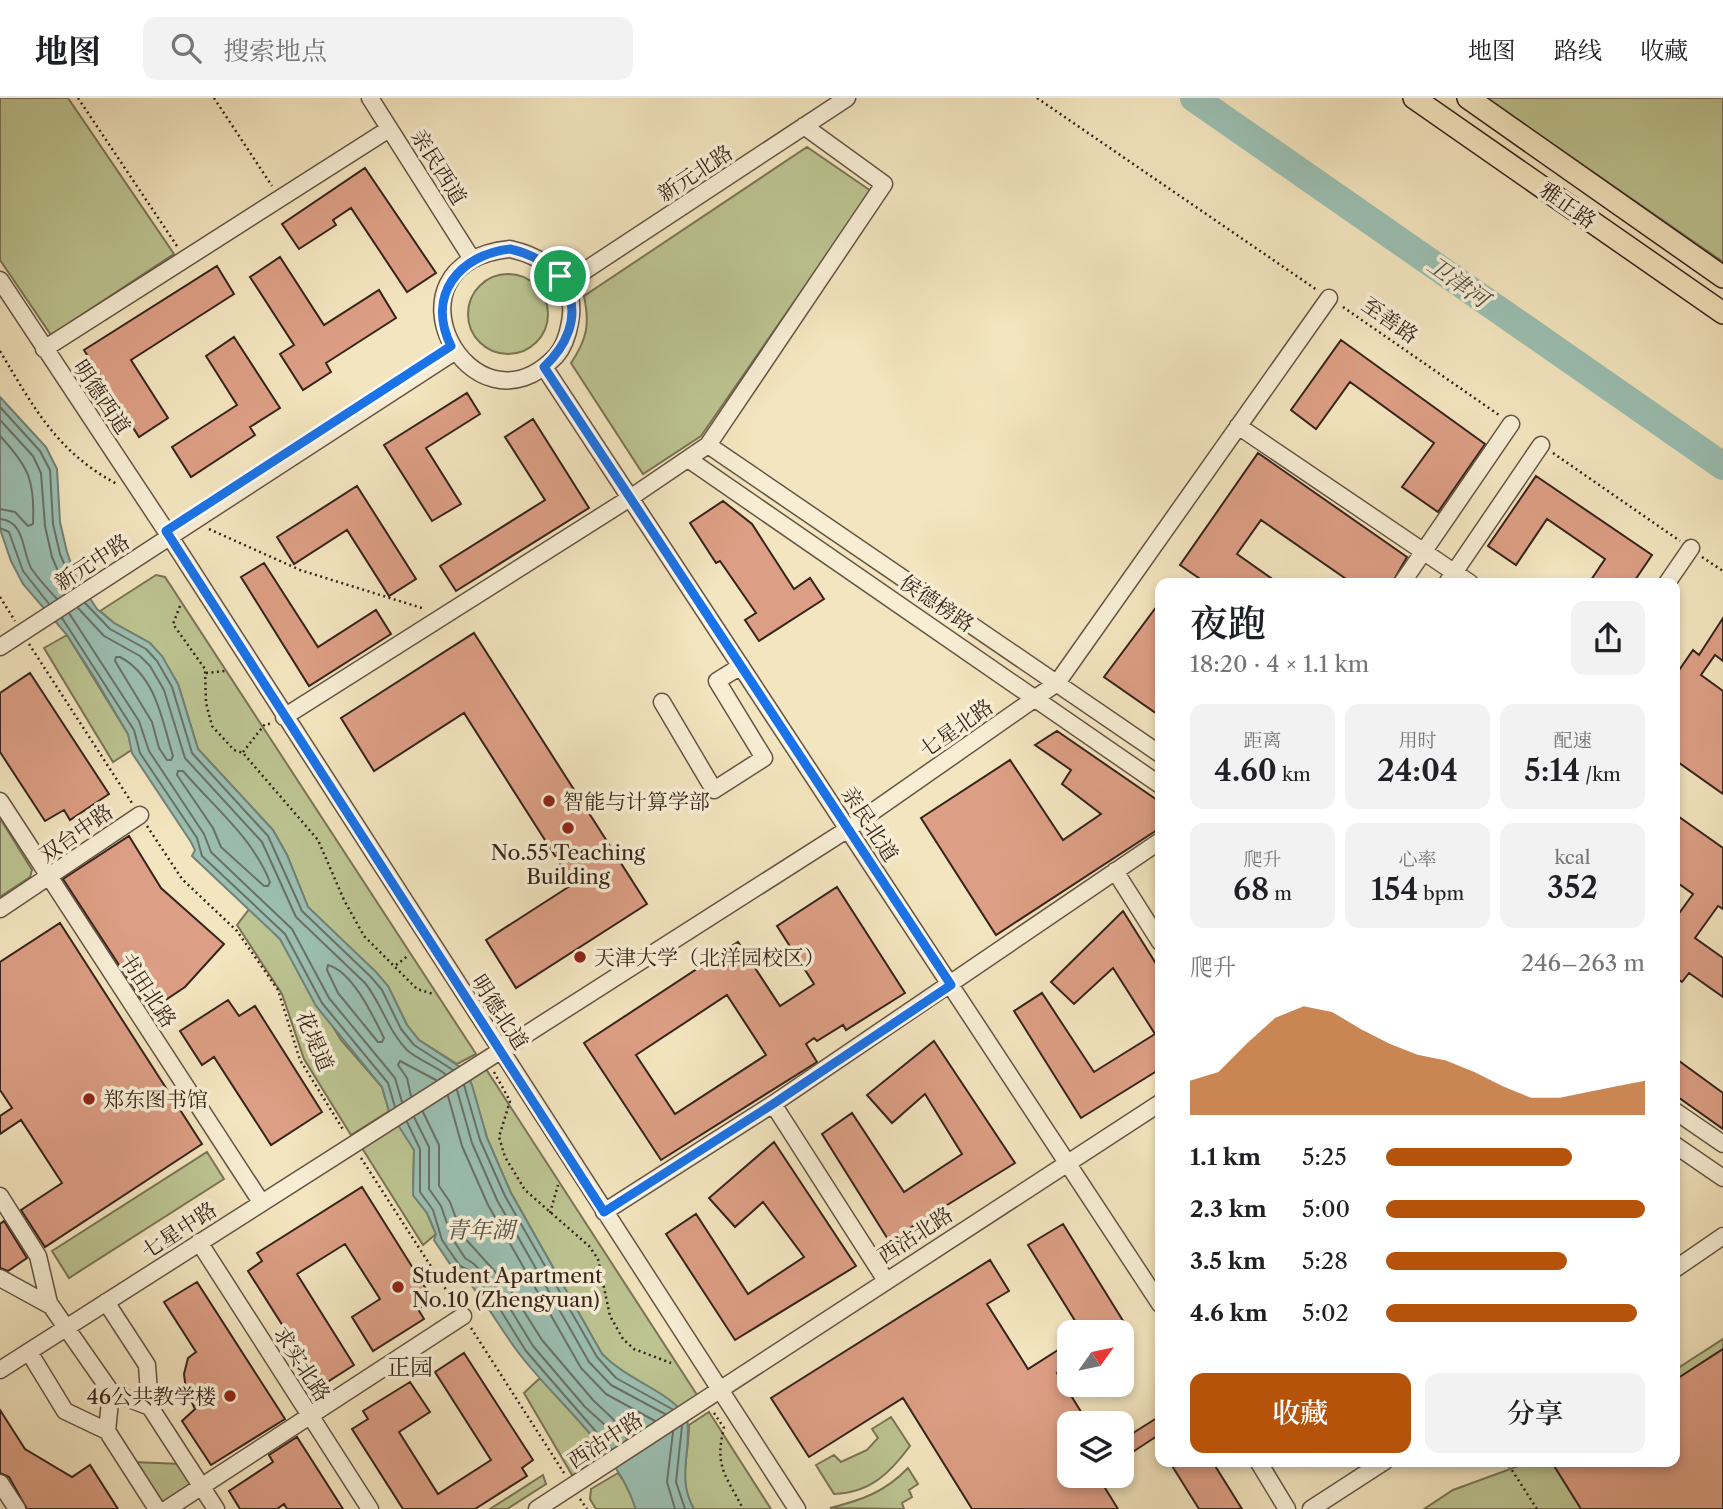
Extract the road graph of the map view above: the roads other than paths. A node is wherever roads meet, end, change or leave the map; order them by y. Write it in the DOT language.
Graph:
graph roads {
  1 [pos="370,98"];
  2 [pos="833,98"];
  3 [pos="847,98"];
  4 [pos="1414,98"];
  5 [pos="1468,98"];
  6 [pos="804,126"];
  7 [pos="389,129"];
  8 [pos="472,259"];
  9 [pos="1723,277"];
  10 [pos="563,279"];
  11 [pos="0,280"];
  12 [pos="1329,298"];
  13 [pos="1723,313"];
  14 [pos="44,349"];
  15 [pos="453,349"];
  16 [pos="544,367"];
  17 [pos="1511,424"];
  18 [pos="1238,426"];
  19 [pos="1541,444"];
  20 [pos="708,445"];
  21 [pos="688,458"];
  22 [pos="630,498"];
  23 [pos="168,534"];
  24 [pos="1691,548"];
  25 [pos="1423,551"];
  26 [pos="1405,578"];
  27 [pos="1451,578"];
  28 [pos="1670,578"];
  29 [pos="25,627"];
  30 [pos="0,637"];
  31 [pos="0,647"];
  32 [pos="741,666"];
  33 [pos="1057,683"];
  34 [pos="1037,697"];
  35 [pos="662,702"];
  36 [pos="284,718"];
  37 [pos="1155,751"];
  38 [pos="1155,781"];
  39 [pos="0,801"];
  40 [pos="140,815"];
  41 [pos="848,829"];
  42 [pos="1155,845"];
  43 [pos="1115,872"];
  44 [pos="50,877"];
  45 [pos="0,909"];
  46 [pos="1155,934"];
  47 [pos="951,985"];
  48 [pos="489,1055"];
  49 [pos="773,1104"];
  50 [pos="1155,1106"];
  51 [pos="1680,1114"];
  52 [pos="381,1126"];
  53 [pos="1723,1144"];
  54 [pos="1680,1148"];
  55 [pos="1067,1162"];
  56 [pos="1723,1178"];
  57 [pos="0,1196"];
  58 [pos="261,1202"];
  59 [pos="604,1212"];
  60 [pos="1723,1236"];
  61 [pos="200,1242"];
  62 [pos="1680,1266"];
  63 [pos="0,1278"];
  64 [pos="885,1279"];
  65 [pos="1155,1296"];
  66 [pos="106,1302"];
  67 [pos="51,1306"];
  68 [pos="463,1316"];
  69 [pos="66,1328"];
  70 [pos="29,1352"];
  71 [pos="0,1370"];
  72 [pos="720,1388"];
  73 [pos="111,1392"];
  74 [pos="700,1402"];
  75 [pos="150,1407"];
  76 [pos="310,1415"];
  77 [pos="107,1431"];
  78 [pos="1262,1467"];
  79 [pos="1376,1467"];
  80 [pos="0,1483"];
  81 [pos="201,1486"];
  82 [pos="16,1509"];
  83 [pos="157,1509"];
  84 [pos="167,1509"];
  85 [pos="216,1509"];
  86 [pos="370,1509"];
  87 [pos="537,1509"];
  88 [pos="797,1509"];
  89 [pos="1287,1509"];
  90 [pos="1311,1509"];
  1 -- 7 [label="street, 亲民西道"];
  2 -- 10 [label="street, 新元北路"];
  3 -- 6 [label="street, 新元北路"];
  4 -- 13 [label="main road, 雅正路"];
  5 -- 9 [label="main road, 雅正路"];
  6 -- 10 [label="street, 新元北路"];
  6 -- 20 [label="street"];
  7 -- 8 [label="street, 亲民西道"];
  7 -- 14 [label="street"];
  8 -- 10 [label="street"];
  8 -- 15 [label="street"];
  10 -- 16 [label="street"];
  11 -- 14 [label="street, 明德西道"];
  12 -- 18 [label="street, 七星北路"];
  14 -- 23 [label="street, 明德西道"];
  15 -- 16 [label="street"];
  15 -- 23 [label="street, 新元中路"];
  15 -- 23 [label="street, 新元中路"];
  16 -- 22 [label="street, 亲民北道"];
  17 -- 25 [label="street"];
  18 -- 25 [label="street"];
  18 -- 33 [label="street, 七星北路"];
  19 -- 27 [label="street"];
  20 -- 21 [label="street"];
  20 -- 33 [label="street, 侯德榜路"];
  21 -- 22 [label="street"];
  21 -- 34 [label="street, 侯德榜路"];
  22 -- 32 [label="street, 亲民北道"];
  22 -- 36 [label="street"];
  23 -- 29 [label="street, 新元中路"];
  23 -- 29 [label="street, 新元中路"];
  23 -- 36 [label="street, 明德北道"];
  24 -- 28 [label="street"];
  25 -- 26 [label="street"];
  25 -- 27 [label="street"];
  29 -- 30 [label="street, 新元中路"];
  29 -- 31 [label="street, 新元中路"];
  32 -- 35 [label="street"];
  32 -- 41 [label="street, 亲民北道"];
  33 -- 34 [label="street, 七星北路"];
  33 -- 37 [label="street, 侯德榜路"];
  34 -- 38 [label="street, 侯德榜路"];
  34 -- 41 [label="street, 七星北路"];
  36 -- 48 [label="street, 明德北道"];
  39 -- 44 [label="street, 书田北路"];
  40 -- 44 [label="street, 双台中路"];
  41 -- 47 [label="street, 亲民北道"];
  41 -- 48 [label="street, 七星北路"];
  42 -- 43 [label="street"];
  43 -- 46 [label="street"];
  43 -- 47 [label="street"];
  44 -- 45 [label="street, 双台中路"];
  44 -- 58 [label="street, 书田北路"];
  47 -- 49 [label="street"];
  47 -- 55 [label="street, 亲民北道"];
  48 -- 52 [label="street, 七星北路"];
  48 -- 59 [label="street, 明德北道"];
  49 -- 59 [label="street"];
  49 -- 64 [label="street"];
  50 -- 55 [label="street, 西沽北路"];
  51 -- 53 [label="street"];
  52 -- 58 [label="street, 七星中路"];
  54 -- 56 [label="street"];
  55 -- 64 [label="street, 西沽北路"];
  55 -- 65 [label="street, 亲民北道"];
  57 -- 67 [label="street"];
  58 -- 61 [label="street, 七星中路"];
  59 -- 72 [label="street, 明德北道"];
  60 -- 62 [label="street"];
  61 -- 66 [label="street, 七星中路"];
  61 -- 76 [label="street, 求实北路"];
  63 -- 67 [label="street"];
  64 -- 72 [label="street, 西沽北路"];
  66 -- 69 [label="street, 七星中路"];
  66 -- 75 [label="street"];
  67 -- 69 [label="street"];
  68 -- 76 [label="street"];
  69 -- 70 [label="street, 七星中路"];
  69 -- 73 [label="street"];
  70 -- 71 [label="street, 七星中路"];
  70 -- 77 [label="street"];
  72 -- 74 [label="street, 西沽北路"];
  72 -- 88 [label="street, 明德北道"];
  73 -- 75 [label="street"];
  73 -- 77 [label="street"];
  74 -- 87 [label="street, 西沽中路"];
  75 -- 81 [label="street"];
  76 -- 81 [label="street"];
  76 -- 86 [label="street, 求实北路"];
  77 -- 83 [label="street"];
  78 -- 89 [label="street"];
  79 -- 90 [label="street"];
  80 -- 82 [label="street"];
  81 -- 84 [label="street"];
  81 -- 85 [label="street"];
}
